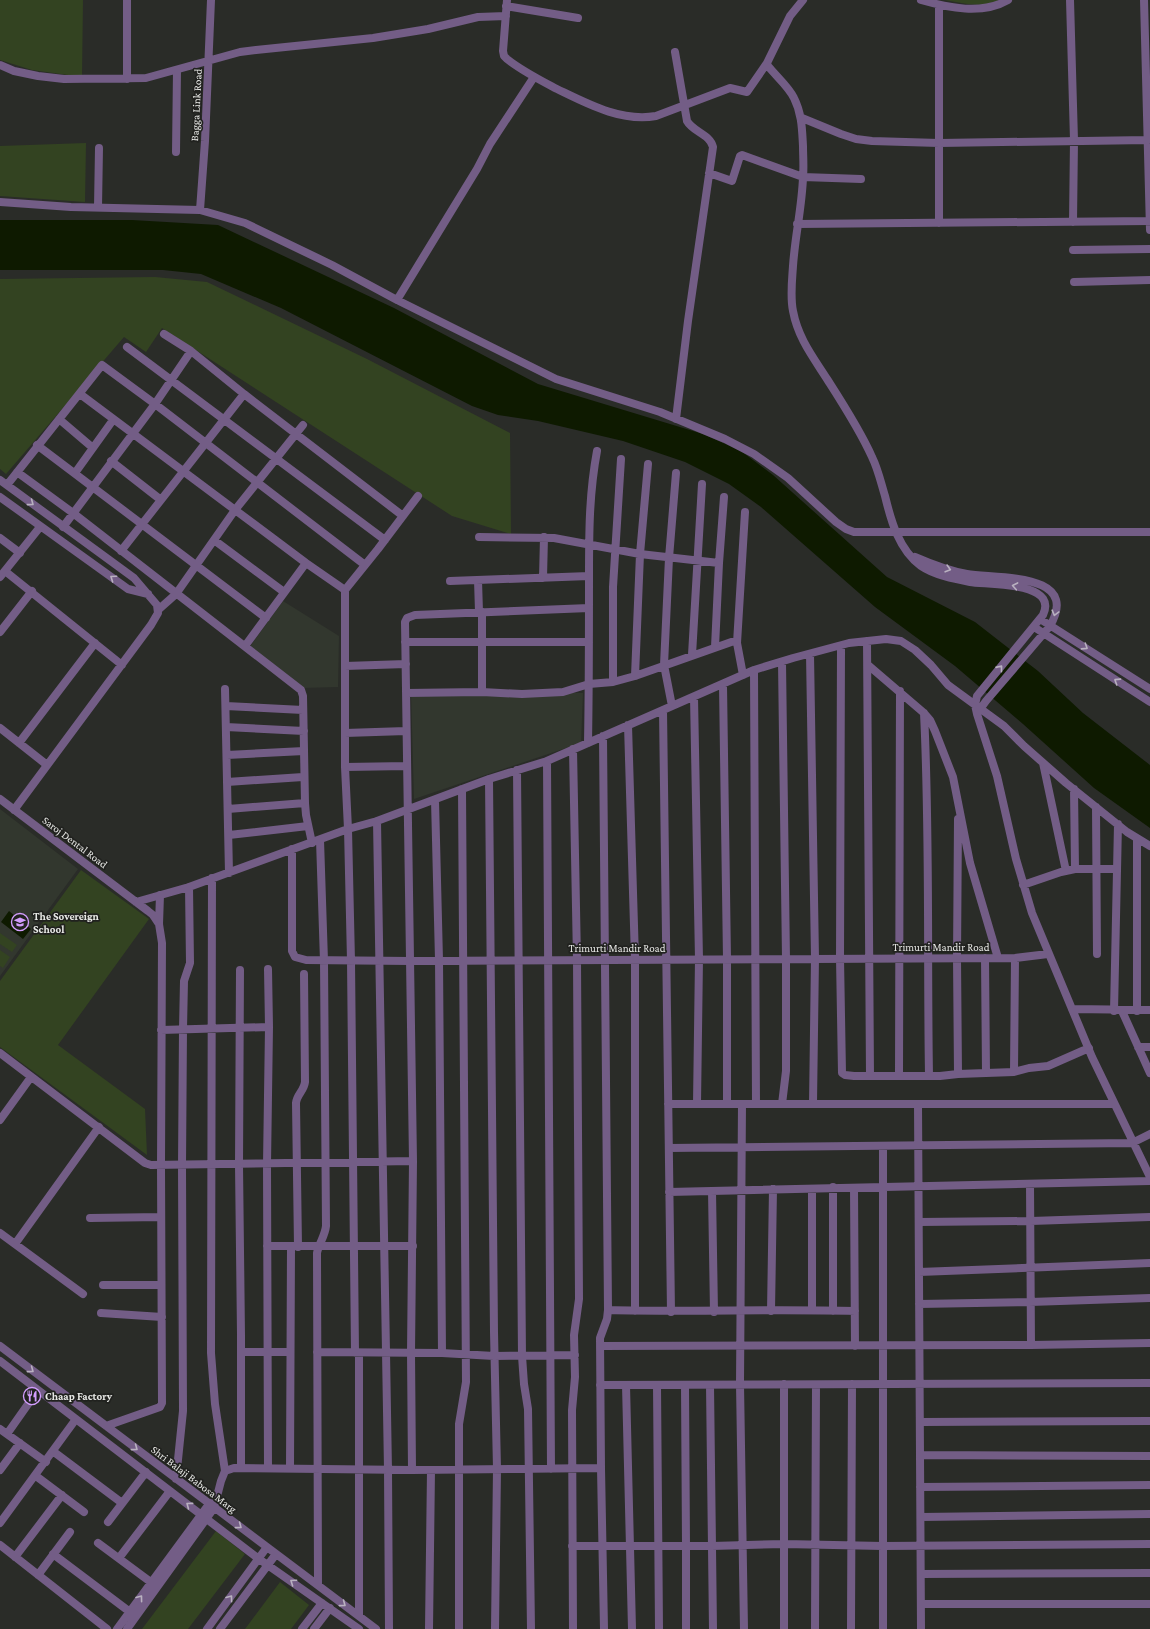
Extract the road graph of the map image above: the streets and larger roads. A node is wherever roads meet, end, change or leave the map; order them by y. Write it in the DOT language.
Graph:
graph roads {
  1 [pos="127,0"];
  2 [pos="211,0"];
  3 [pos="803,0"];
  4 [pos="921,0"];
  5 [pos="1008,0"];
  6 [pos="1070,0"];
  7 [pos="1144,0"];
  8 [pos="507,3"];
  9 [pos="939,5"];
  10 [pos="506,16"];
  11 [pos="578,18"];
  12 [pos="675,52"];
  13 [pos="1148,58"];
  14 [pos="209,61"];
  15 [pos="767,63"];
  16 [pos="0,65"];
  17 [pos="176,70"];
  18 [pos="534,77"];
  19 [pos="127,79"];
  20 [pos="684,104"];
  21 [pos="802,118"];
  22 [pos="1074,140"];
  23 [pos="1148,140"];
  24 [pos="939,143"];
  25 [pos="100,148"];
  26 [pos="176,152"];
  27 [pos="709,173"];
  28 [pos="803,177"];
  29 [pos="861,179"];
  30 [pos="0,202"];
  31 [pos="98,207"];
  32 [pos="200,210"];
  33 [pos="1150,221"];
  34 [pos="1073,222"];
  35 [pos="939,223"];
  36 [pos="797,224"];
  37 [pos="1150,230"];
  38 [pos="1150,249"];
  39 [pos="1073,250"];
  40 [pos="1150,280"];
  41 [pos="1074,282"];
  42 [pos="397,300"];
  43 [pos="164,334"];
  44 [pos="127,346"];
  45 [pos="191,351"];
  46 [pos="172,380"];
  47 [pos="80,394"];
  48 [pos="244,394"];
  49 [pos="155,404"];
  50 [pos="59,419"];
  51 [pos="676,419"];
  52 [pos="113,420"];
  53 [pos="224,420"];
  54 [pos="303,424"];
  55 [pos="296,432"];
  56 [pos="132,434"];
  57 [pos="206,444"];
  58 [pos="37,445"];
  59 [pos="93,448"];
  60 [pos="597,451"];
  61 [pos="276,458"];
  62 [pos="621,459"];
  63 [pos="111,462"];
  64 [pos="648,464"];
  65 [pos="17,472"];
  66 [pos="184,472"];
  67 [pos="75,473"];
  68 [pos="676,473"];
  69 [pos="0,480"];
  70 [pos="257,482"];
  71 [pos="702,484"];
  72 [pos="7,485"];
  73 [pos="92,487"];
  74 [pos="418,496"];
  75 [pos="0,497"];
  76 [pos="724,497"];
  77 [pos="161,500"];
  78 [pos="235,510"];
  79 [pos="745,512"];
  80 [pos="73,513"];
  81 [pos="403,516"];
  82 [pos="142,525"];
  83 [pos="40,527"];
  84 [pos="63,527"];
  85 [pos="1150,532"];
  86 [pos="896,533"];
  87 [pos="479,537"];
  88 [pos="544,537"];
  89 [pos="0,538"];
  90 [pos="214,540"];
  91 [pos="385,540"];
  92 [pos="588,545"];
  93 [pos="614,550"];
  94 [pos="121,551"];
  95 [pos="20,552"];
  96 [pos="640,554"];
  97 [pos="912,556"];
  98 [pos="669,558"];
  99 [pos="698,561"];
  100 [pos="306,563"];
  101 [pos="719,563"];
  102 [pos="365,565"];
  103 [pos="196,566"];
  104 [pos="2,574"];
  105 [pos="589,576"];
  106 [pos="543,578"];
  107 [pos="478,580"];
  108 [pos="450,581"];
  109 [pos="345,590"];
  110 [pos="32,591"];
  111 [pos="284,592"];
  112 [pos="148,594"];
  113 [pos="176,594"];
  114 [pos="589,608"];
  115 [pos="158,610"];
  116 [pos="480,612"];
  117 [pos="266,618"];
  118 [pos="1040,619"];
  119 [pos="1050,626"];
  120 [pos="1034,627"];
  121 [pos="0,632"];
  122 [pos="1044,633"];
  123 [pos="737,640"];
  124 [pos="867,641"];
  125 [pos="405,642"];
  126 [pos="589,642"];
  127 [pos="96,643"];
  128 [pos="482,643"];
  129 [pos="245,646"];
  130 [pos="841,646"];
  131 [pos="715,647"];
  132 [pos="692,654"];
  133 [pos="810,654"];
  134 [pos="782,662"];
  135 [pos="406,664"];
  136 [pos="122,665"];
  137 [pos="664,665"];
  138 [pos="868,665"];
  139 [pos="345,666"];
  140 [pos="754,670"];
  141 [pos="743,675"];
  142 [pos="635,676"];
  143 [pos="613,682"];
  144 [pos="589,684"];
  145 [pos="723,684"];
  146 [pos="225,688"];
  147 [pos="1150,689"];
  148 [pos="900,691"];
  149 [pos="482,692"];
  150 [pos="406,693"];
  151 [pos="694,697"];
  152 [pos="1150,702"];
  153 [pos="226,706"];
  154 [pos="672,706"];
  155 [pos="303,710"];
  156 [pos="663,710"];
  157 [pos="978,710"];
  158 [pos="924,713"];
  159 [pos="628,725"];
  160 [pos="226,726"];
  161 [pos="0,728"];
  162 [pos="406,731"];
  163 [pos="304,732"];
  164 [pos="345,733"];
  165 [pos="603,736"];
  166 [pos="19,743"];
  167 [pos="588,743"];
  168 [pos="573,749"];
  169 [pos="304,751"];
  170 [pos="227,755"];
  171 [pos="547,761"];
  172 [pos="1043,763"];
  173 [pos="47,766"];
  174 [pos="406,766"];
  175 [pos="345,767"];
  176 [pos="517,770"];
  177 [pos="304,777"];
  178 [pos="489,779"];
  179 [pos="227,782"];
  180 [pos="462,789"];
  181 [pos="1074,789"];
  182 [pos="958,796"];
  183 [pos="0,799"];
  184 [pos="435,800"];
  185 [pos="305,802"];
  186 [pos="1096,807"];
  187 [pos="228,809"];
  188 [pos="14,810"];
  189 [pos="407,810"];
  190 [pos="377,821"];
  191 [pos="1118,824"];
  192 [pos="308,826"];
  193 [pos="348,829"];
  194 [pos="229,835"];
  195 [pos="1138,840"];
  196 [pos="316,841"];
  197 [pos="1150,846"];
  198 [pos="292,849"];
  199 [pos="1096,868"];
  200 [pos="1075,869"];
  201 [pos="1117,869"];
  202 [pos="1066,871"];
  203 [pos="229,873"];
  204 [pos="212,878"];
  205 [pos="1023,885"];
  206 [pos="189,887"];
  207 [pos="160,895"];
  208 [pos="136,902"];
  209 [pos="159,924"];
  210 [pos="1048,954"];
  211 [pos="1097,954"];
  212 [pos="815,958"];
  213 [pos="840,958"];
  214 [pos="869,958"];
  215 [pos="900,958"];
  216 [pos="927,958"];
  217 [pos="957,958"];
  218 [pos="985,958"];
  219 [pos="998,958"];
  220 [pos="1015,958"];
  221 [pos="635,959"];
  222 [pos="666,959"];
  223 [pos="699,959"];
  224 [pos="727,959"];
  225 [pos="755,959"];
  226 [pos="786,959"];
  227 [pos="380,960"];
  228 [pos="439,960"];
  229 [pos="463,960"];
  230 [pos="490,960"];
  231 [pos="518,960"];
  232 [pos="547,960"];
  233 [pos="577,960"];
  234 [pos="606,960"];
  235 [pos="324,961"];
  236 [pos="351,961"];
  237 [pos="410,961"];
  238 [pos="268,969"];
  239 [pos="240,970"];
  240 [pos="304,974"];
  241 [pos="1072,1009"];
  242 [pos="1150,1010"];
  243 [pos="1118,1011"];
  244 [pos="1137,1011"];
  245 [pos="269,1026"];
  246 [pos="211,1028"];
  247 [pos="240,1028"];
  248 [pos="183,1029"];
  249 [pos="161,1030"];
  250 [pos="1150,1046"];
  251 [pos="1138,1047"];
  252 [pos="1088,1048"];
  253 [pos="0,1053"];
  254 [pos="1014,1072"];
  255 [pos="986,1073"];
  256 [pos="1150,1073"];
  257 [pos="958,1074"];
  258 [pos="929,1075"];
  259 [pos="870,1076"];
  260 [pos="899,1076"];
  261 [pos="31,1077"];
  262 [pos="668,1104"];
  263 [pos="697,1104"];
  264 [pos="727,1104"];
  265 [pos="742,1104"];
  266 [pos="756,1104"];
  267 [pos="782,1104"];
  268 [pos="813,1104"];
  269 [pos="918,1104"];
  270 [pos="1114,1104"];
  271 [pos="0,1120"];
  272 [pos="99,1127"];
  273 [pos="1150,1134"];
  274 [pos="1132,1143"];
  275 [pos="918,1145"];
  276 [pos="883,1146"];
  277 [pos="742,1147"];
  278 [pos="669,1148"];
  279 [pos="412,1161"];
  280 [pos="353,1162"];
  281 [pos="383,1162"];
  282 [pos="296,1163"];
  283 [pos="325,1163"];
  284 [pos="267,1164"];
  285 [pos="210,1165"];
  286 [pos="239,1165"];
  287 [pos="161,1166"];
  288 [pos="182,1166"];
  289 [pos="1150,1177"];
  290 [pos="1150,1181"];
  291 [pos="1030,1184"];
  292 [pos="918,1186"];
  293 [pos="833,1187"];
  294 [pos="883,1187"];
  295 [pos="854,1188"];
  296 [pos="773,1189"];
  297 [pos="812,1189"];
  298 [pos="742,1190"];
  299 [pos="712,1191"];
  300 [pos="669,1192"];
  301 [pos="161,1217"];
  302 [pos="1150,1217"];
  303 [pos="90,1218"];
  304 [pos="1031,1221"];
  305 [pos="919,1222"];
  306 [pos="0,1233"];
  307 [pos="15,1244"];
  308 [pos="385,1245"];
  309 [pos="267,1246"];
  310 [pos="354,1246"];
  311 [pos="413,1246"];
  312 [pos="294,1247"];
  313 [pos="318,1247"];
  314 [pos="1150,1263"];
  315 [pos="1030,1268"];
  316 [pos="919,1272"];
  317 [pos="103,1285"];
  318 [pos="161,1285"];
  319 [pos="83,1294"];
  320 [pos="1150,1298"];
  321 [pos="1030,1302"];
  322 [pos="919,1304"];
  323 [pos="608,1310"];
  324 [pos="812,1310"];
  325 [pos="636,1311"];
  326 [pos="771,1311"];
  327 [pos="833,1311"];
  328 [pos="670,1312"];
  329 [pos="714,1312"];
  330 [pos="741,1312"];
  331 [pos="855,1312"];
  332 [pos="100,1313"];
  333 [pos="162,1317"];
  334 [pos="1150,1343"];
  335 [pos="883,1345"];
  336 [pos="920,1345"];
  337 [pos="1030,1345"];
  338 [pos="0,1346"];
  339 [pos="600,1346"];
  340 [pos="741,1346"];
  341 [pos="855,1346"];
  342 [pos="241,1352"];
  343 [pos="268,1352"];
  344 [pos="290,1352"];
  345 [pos="317,1352"];
  346 [pos="357,1353"];
  347 [pos="385,1353"];
  348 [pos="411,1353"];
  349 [pos="442,1353"];
  350 [pos="465,1354"];
  351 [pos="575,1355"];
  352 [pos="494,1356"];
  353 [pos="522,1356"];
  354 [pos="551,1356"];
  355 [pos="1,1365"];
  356 [pos="1150,1383"];
  357 [pos="740,1384"];
  358 [pos="784,1384"];
  359 [pos="852,1384"];
  360 [pos="883,1384"];
  361 [pos="920,1384"];
  362 [pos="600,1385"];
  363 [pos="626,1385"];
  364 [pos="657,1385"];
  365 [pos="685,1385"];
  366 [pos="710,1385"];
  367 [pos="816,1385"];
  368 [pos="38,1390"];
  369 [pos="76,1419"];
  370 [pos="1150,1421"];
  371 [pos="921,1422"];
  372 [pos="106,1426"];
  373 [pos="0,1428"];
  374 [pos="7,1434"];
  375 [pos="20,1443"];
  376 [pos="54,1452"];
  377 [pos="921,1455"];
  378 [pos="1150,1456"];
  379 [pos="46,1462"];
  380 [pos="241,1468"];
  381 [pos="268,1468"];
  382 [pos="290,1468"];
  383 [pos="572,1468"];
  384 [pos="601,1468"];
  385 [pos="317,1469"];
  386 [pos="360,1469"];
  387 [pos="458,1469"];
  388 [pos="497,1469"];
  389 [pos="529,1469"];
  390 [pos="551,1469"];
  391 [pos="0,1470"];
  392 [pos="388,1470"];
  393 [pos="412,1470"];
  394 [pos="431,1470"];
  395 [pos="226,1471"];
  396 [pos="146,1472"];
  397 [pos="36,1476"];
  398 [pos="176,1479"];
  399 [pos="920,1486"];
  400 [pos="1150,1486"];
  401 [pos="170,1491"];
  402 [pos="62,1495"];
  403 [pos="122,1503"];
  404 [pos="213,1504"];
  405 [pos="84,1512"];
  406 [pos="3,1514"];
  407 [pos="1150,1514"];
  408 [pos="204,1517"];
  409 [pos="921,1517"];
  410 [pos="108,1522"];
  411 [pos="0,1523"];
  412 [pos="70,1532"];
  413 [pos="98,1543"];
  414 [pos="784,1544"];
  415 [pos="817,1544"];
  416 [pos="1150,1544"];
  417 [pos="0,1545"];
  418 [pos="742,1545"];
  419 [pos="852,1545"];
  420 [pos="572,1546"];
  421 [pos="602,1546"];
  422 [pos="630,1546"];
  423 [pos="658,1546"];
  424 [pos="686,1546"];
  425 [pos="712,1546"];
  426 [pos="883,1546"];
  427 [pos="921,1546"];
  428 [pos="267,1547"];
  429 [pos="53,1554"];
  430 [pos="276,1554"];
  431 [pos="15,1557"];
  432 [pos="119,1558"];
  433 [pos="259,1559"];
  434 [pos="268,1565"];
  435 [pos="1150,1573"];
  436 [pos="921,1574"];
  437 [pos="38,1575"];
  438 [pos="152,1583"];
  439 [pos="318,1585"];
  440 [pos="322,1603"];
  441 [pos="921,1604"];
  442 [pos="1150,1604"];
  443 [pos="330,1608"];
  444 [pos="130,1612"];
  445 [pos="359,1616"];
  446 [pos="107,1629"];
  447 [pos="117,1629"];
  448 [pos="127,1629"];
  449 [pos="207,1629"];
  450 [pos="220,1629"];
  451 [pos="302,1629"];
  452 [pos="314,1629"];
  453 [pos="359,1629"];
  454 [pos="376,1629"];
  455 [pos="389,1629"];
  456 [pos="429,1629"];
  457 [pos="459,1629"];
  458 [pos="495,1629"];
  459 [pos="531,1629"];
  460 [pos="573,1629"];
  461 [pos="604,1629"];
  462 [pos="632,1629"];
  463 [pos="659,1629"];
  464 [pos="686,1629"];
  465 [pos="713,1629"];
  466 [pos="744,1629"];
  467 [pos="784,1629"];
  468 [pos="816,1629"];
  469 [pos="851,1629"];
  470 [pos="883,1629"];
  471 [pos="921,1629"];
  1 -- 19 [label="street"];
  2 -- 14 [label="street, Bagga Link Road"];
  3 -- 15 [label="street"];
  4 -- 9 [label="street"];
  5 -- 9 [label="street"];
  6 -- 22 [label="street"];
  7 -- 13 [label="street"];
  8 -- 10 [label="street"];
  8 -- 11 [label="street"];
  9 -- 24 [label="street"];
  10 -- 14 [label="street"];
  10 -- 18 [label="street"];
  12 -- 20 [label="street"];
  13 -- 23 [label="street"];
  14 -- 17 [label="street"];
  14 -- 32 [label="street, Bagga Link Road"];
  15 -- 20 [label="street"];
  15 -- 21 [label="street"];
  16 -- 19 [label="street"];
  17 -- 19 [label="street"];
  17 -- 26 [label="street"];
  18 -- 20 [label="street"];
  18 -- 42 [label="street"];
  20 -- 27 [label="street"];
  21 -- 24 [label="street"];
  21 -- 28 [label="street"];
  22 -- 23 [label="street"];
  22 -- 24 [label="street"];
  22 -- 34 [label="street"];
  23 -- 33 [label="street"];
  24 -- 35 [label="street"];
  25 -- 31 [label="street"];
  27 -- 28 [label="street"];
  27 -- 51 [label="street"];
  28 -- 29 [label="street"];
  28 -- 36 [label="street"];
  30 -- 31 [label="street"];
  31 -- 32 [label="street"];
  32 -- 42 [label="street"];
  33 -- 34 [label="street"];
  33 -- 37 [label="street"];
  34 -- 35 [label="street"];
  35 -- 36 [label="street"];
  36 -- 86 [label="street"];
  38 -- 39 [label="street"];
  40 -- 41 [label="street"];
  42 -- 51 [label="street"];
  43 -- 45 [label="street"];
  44 -- 46 [label="street"];
  45 -- 46 [label="street"];
  45 -- 48 [label="street"];
  46 -- 49 [label="street"];
  46 -- 53 [label="street"];
  47 -- 49 [label="street"];
  47 -- 50 [label="street"];
  47 -- 52 [label="street"];
  48 -- 53 [label="street"];
  48 -- 55 [label="street"];
  49 -- 56 [label="street"];
  49 -- 57 [label="street"];
  50 -- 58 [label="street"];
  50 -- 59 [label="street"];
  51 -- 86 [label="street"];
  52 -- 56 [label="street"];
  52 -- 59 [label="street"];
  53 -- 57 [label="street"];
  53 -- 61 [label="street"];
  54 -- 55 [label="street"];
  55 -- 61 [label="street"];
  55 -- 81 [label="street"];
  56 -- 63 [label="street"];
  56 -- 66 [label="street"];
  57 -- 66 [label="street"];
  57 -- 70 [label="street"];
  58 -- 65 [label="street"];
  58 -- 67 [label="street"];
  59 -- 67 [label="street"];
  60 -- 92 [label="street"];
  61 -- 70 [label="street"];
  61 -- 91 [label="street"];
  62 -- 93 [label="street"];
  63 -- 73 [label="street"];
  63 -- 77 [label="street"];
  64 -- 96 [label="street"];
  65 -- 72 [label="street"];
  65 -- 80 [label="street"];
  66 -- 77 [label="street"];
  66 -- 78 [label="street"];
  67 -- 73 [label="street"];
  68 -- 98 [label="street"];
  69 -- 72 [label="street"];
  70 -- 78 [label="street"];
  70 -- 102 [label="street"];
  71 -- 99 [label="street"];
  72 -- 84 [label="street, one-way"];
  73 -- 80 [label="street"];
  73 -- 82 [label="street"];
  74 -- 81 [label="street"];
  75 -- 83 [label="street"];
  76 -- 101 [label="street"];
  77 -- 82 [label="street"];
  78 -- 90 [label="street"];
  78 -- 100 [label="street"];
  79 -- 123 [label="street"];
  80 -- 84 [label="street"];
  80 -- 94 [label="street"];
  81 -- 91 [label="street"];
  82 -- 94 [label="street"];
  82 -- 103 [label="street"];
  83 -- 95 [label="street"];
  112 -- 83 [label="street, one-way"];
  84 -- 112 [label="street"];
  85 -- 86 [label="street"];
  86 -- 97 [label="street"];
  87 -- 88 [label="street"];
  88 -- 92 [label="street"];
  88 -- 106 [label="street"];
  89 -- 95 [label="street"];
  90 -- 103 [label="street"];
  90 -- 111 [label="street"];
  91 -- 102 [label="street"];
  92 -- 93 [label="street"];
  92 -- 105 [label="street"];
  93 -- 96 [label="street"];
  93 -- 143 [label="street"];
  94 -- 113 [label="street"];
  95 -- 104 [label="street"];
  96 -- 98 [label="street"];
  96 -- 142 [label="street"];
  118 -- 97 [label="street, one-way"];
  97 -- 119 [label="street, one-way"];
  98 -- 99 [label="street"];
  98 -- 137 [label="street"];
  99 -- 101 [label="street"];
  99 -- 132 [label="street"];
  100 -- 109 [label="street"];
  100 -- 111 [label="street"];
  101 -- 131 [label="street"];
  102 -- 109 [label="street"];
  103 -- 113 [label="street"];
  103 -- 117 [label="street"];
  104 -- 110 [label="street"];
  105 -- 106 [label="street"];
  105 -- 114 [label="street"];
  106 -- 107 [label="street"];
  107 -- 108 [label="street"];
  107 -- 116 [label="street"];
  109 -- 139 [label="street"];
  110 -- 121 [label="street"];
  110 -- 127 [label="street"];
  111 -- 117 [label="street"];
  112 -- 115 [label="street"];
  113 -- 115 [label="street"];
  113 -- 129 [label="street"];
  114 -- 116 [label="street"];
  114 -- 126 [label="street"];
  115 -- 136 [label="street"];
  116 -- 125 [label="street"];
  116 -- 128 [label="street"];
  117 -- 129 [label="street"];
  118 -- 119 [label="street"];
  118 -- 120 [label="street"];
  119 -- 122 [label="street"];
  119 -- 147 [label="street, one-way"];
  120 -- 122 [label="street"];
  157 -- 120 [label="street, one-way"];
  152 -- 122 [label="street, one-way"];
  122 -- 157 [label="street"];
  123 -- 131 [label="street"];
  123 -- 141 [label="street"];
  124 -- 130 [label="street"];
  124 -- 138 [label="street"];
  124 -- 157 [label="street"];
  125 -- 128 [label="street"];
  125 -- 135 [label="street"];
  126 -- 128 [label="street"];
  126 -- 144 [label="street"];
  127 -- 136 [label="street"];
  127 -- 166 [label="street"];
  128 -- 149 [label="street"];
  129 -- 155 [label="street"];
  130 -- 133 [label="street"];
  130 -- 213 [label="street"];
  131 -- 132 [label="street"];
  132 -- 137 [label="street"];
  133 -- 134 [label="street"];
  133 -- 212 [label="street"];
  134 -- 140 [label="street"];
  134 -- 226 [label="street"];
  135 -- 139 [label="street"];
  135 -- 150 [label="street"];
  136 -- 173 [label="street"];
  137 -- 142 [label="street"];
  137 -- 154 [label="street"];
  138 -- 148 [label="street"];
  138 -- 214 [label="street"];
  139 -- 164 [label="street"];
  140 -- 141 [label="street"];
  140 -- 225 [label="street"];
  141 -- 145 [label="street"];
  142 -- 143 [label="street"];
  143 -- 144 [label="street"];
  144 -- 149 [label="street"];
  144 -- 167 [label="street"];
  145 -- 151 [label="street"];
  145 -- 224 [label="street"];
  146 -- 153 [label="street"];
  148 -- 158 [label="street"];
  148 -- 215 [label="street"];
  149 -- 150 [label="street"];
  150 -- 162 [label="street"];
  151 -- 154 [label="street"];
  151 -- 223 [label="street"];
  153 -- 155 [label="street"];
  153 -- 160 [label="street"];
  154 -- 156 [label="street"];
  155 -- 163 [label="street"];
  156 -- 159 [label="street"];
  156 -- 222 [label="street"];
  157 -- 172 [label="street"];
  157 -- 205 [label="street"];
  158 -- 182 [label="street"];
  158 -- 216 [label="street"];
  159 -- 165 [label="street"];
  159 -- 221 [label="street"];
  160 -- 163 [label="street"];
  160 -- 170 [label="street"];
  161 -- 166 [label="street"];
  162 -- 164 [label="street"];
  162 -- 174 [label="street"];
  163 -- 169 [label="street"];
  164 -- 175 [label="street"];
  165 -- 167 [label="street"];
  165 -- 234 [label="street"];
  166 -- 173 [label="street"];
  167 -- 168 [label="street"];
  168 -- 171 [label="street"];
  168 -- 233 [label="street"];
  169 -- 170 [label="street"];
  169 -- 177 [label="street"];
  170 -- 179 [label="street"];
  171 -- 176 [label="street"];
  171 -- 232 [label="street"];
  172 -- 181 [label="street"];
  172 -- 202 [label="street"];
  173 -- 188 [label="street"];
  174 -- 175 [label="street"];
  174 -- 189 [label="street"];
  175 -- 193 [label="street"];
  176 -- 178 [label="street"];
  176 -- 231 [label="street"];
  177 -- 179 [label="street"];
  177 -- 185 [label="street"];
  178 -- 180 [label="street"];
  178 -- 230 [label="street"];
  179 -- 187 [label="street"];
  180 -- 184 [label="street"];
  180 -- 229 [label="street"];
  181 -- 186 [label="street"];
  181 -- 200 [label="street"];
  182 -- 217 [label="street"];
  182 -- 219 [label="street"];
  183 -- 188 [label="street, Saroj Dental Road"];
  184 -- 189 [label="street"];
  184 -- 228 [label="street"];
  185 -- 187 [label="street"];
  185 -- 192 [label="street"];
  186 -- 191 [label="street"];
  186 -- 199 [label="street"];
  187 -- 194 [label="street"];
  188 -- 208 [label="street, Saroj Dental Road"];
  189 -- 190 [label="street"];
  189 -- 237 [label="street"];
  190 -- 193 [label="street"];
  190 -- 227 [label="street"];
  191 -- 195 [label="street"];
  191 -- 201 [label="street"];
  192 -- 194 [label="street"];
  192 -- 196 [label="street"];
  193 -- 196 [label="street"];
  193 -- 236 [label="street"];
  194 -- 203 [label="street"];
  195 -- 197 [label="street"];
  195 -- 244 [label="street"];
  196 -- 198 [label="street"];
  196 -- 235 [label="street"];
  198 -- 203 [label="street"];
  198 -- 235 [label="street, Trimurti Mandir Road"];
  199 -- 200 [label="street"];
  199 -- 201 [label="street"];
  199 -- 211 [label="street"];
  200 -- 202 [label="street"];
  201 -- 243 [label="street"];
  202 -- 205 [label="street"];
  203 -- 204 [label="street"];
  204 -- 206 [label="street"];
  204 -- 246 [label="street"];
  205 -- 210 [label="street"];
  206 -- 207 [label="street"];
  206 -- 248 [label="street"];
  207 -- 208 [label="street"];
  207 -- 209 [label="street"];
  208 -- 209 [label="street, Saroj Dental Road"];
  209 -- 249 [label="street"];
  210 -- 220 [label="street, Trimurti Mandir Road"];
  210 -- 241 [label="street"];
  212 -- 213 [label="street, Trimurti Mandir Road"];
  212 -- 226 [label="street, Trimurti Mandir Road"];
  212 -- 268 [label="street"];
  213 -- 214 [label="street, Trimurti Mandir Road"];
  213 -- 259 [label="street"];
  214 -- 215 [label="street, Trimurti Mandir Road"];
  214 -- 259 [label="street"];
  215 -- 216 [label="street, Trimurti Mandir Road"];
  215 -- 260 [label="street"];
  216 -- 217 [label="street, Trimurti Mandir Road"];
  216 -- 258 [label="street"];
  217 -- 218 [label="street, Trimurti Mandir Road"];
  217 -- 257 [label="street"];
  218 -- 219 [label="street, Trimurti Mandir Road"];
  218 -- 255 [label="street"];
  219 -- 220 [label="street, Trimurti Mandir Road"];
  220 -- 254 [label="street"];
  221 -- 222 [label="street, Trimurti Mandir Road"];
  221 -- 234 [label="street, Trimurti Mandir Road"];
  221 -- 325 [label="street"];
  222 -- 223 [label="street, Trimurti Mandir Road"];
  222 -- 262 [label="street"];
  223 -- 224 [label="street, Trimurti Mandir Road"];
  223 -- 263 [label="street"];
  224 -- 225 [label="street, Trimurti Mandir Road"];
  224 -- 264 [label="street"];
  225 -- 226 [label="street, Trimurti Mandir Road"];
  225 -- 266 [label="street"];
  226 -- 267 [label="street"];
  227 -- 236 [label="street, Trimurti Mandir Road"];
  227 -- 237 [label="street, Trimurti Mandir Road"];
  227 -- 281 [label="street"];
  228 -- 229 [label="street, Trimurti Mandir Road"];
  228 -- 237 [label="street, Trimurti Mandir Road"];
  228 -- 349 [label="street"];
  229 -- 230 [label="street, Trimurti Mandir Road"];
  229 -- 350 [label="street"];
  230 -- 231 [label="street, Trimurti Mandir Road"];
  230 -- 352 [label="street"];
  231 -- 232 [label="street, Trimurti Mandir Road"];
  231 -- 353 [label="street"];
  232 -- 233 [label="street, Trimurti Mandir Road"];
  232 -- 354 [label="street"];
  233 -- 234 [label="street, Trimurti Mandir Road"];
  233 -- 351 [label="street"];
  234 -- 323 [label="street"];
  235 -- 236 [label="street, Trimurti Mandir Road"];
  235 -- 283 [label="street"];
  236 -- 280 [label="street"];
  237 -- 279 [label="street"];
  238 -- 245 [label="street"];
  239 -- 247 [label="street"];
  240 -- 282 [label="street"];
  241 -- 243 [label="street"];
  241 -- 252 [label="street"];
  242 -- 244 [label="street"];
  243 -- 244 [label="street"];
  243 -- 251 [label="street"];
  245 -- 247 [label="street"];
  245 -- 284 [label="street"];
  246 -- 247 [label="street"];
  246 -- 248 [label="street"];
  246 -- 285 [label="street"];
  247 -- 286 [label="street"];
  248 -- 249 [label="street"];
  248 -- 288 [label="street"];
  249 -- 287 [label="street"];
  250 -- 251 [label="street"];
  251 -- 256 [label="street"];
  252 -- 254 [label="street"];
  252 -- 270 [label="street"];
  253 -- 261 [label="street"];
  254 -- 255 [label="street"];
  255 -- 257 [label="street"];
  257 -- 258 [label="street"];
  258 -- 260 [label="street"];
  259 -- 260 [label="street"];
  261 -- 271 [label="street"];
  261 -- 272 [label="street"];
  262 -- 263 [label="street"];
  262 -- 278 [label="street"];
  263 -- 264 [label="street"];
  264 -- 265 [label="street"];
  265 -- 266 [label="street"];
  265 -- 277 [label="street"];
  266 -- 267 [label="street"];
  267 -- 268 [label="street"];
  268 -- 269 [label="street"];
  269 -- 270 [label="street"];
  269 -- 275 [label="street"];
  270 -- 274 [label="street"];
  272 -- 287 [label="street"];
  272 -- 307 [label="street"];
  273 -- 274 [label="street"];
  274 -- 275 [label="street"];
  274 -- 289 [label="street"];
  275 -- 276 [label="street"];
  275 -- 292 [label="street"];
  276 -- 277 [label="street"];
  276 -- 294 [label="street"];
  277 -- 278 [label="street"];
  277 -- 298 [label="street"];
  278 -- 300 [label="street"];
  279 -- 281 [label="street"];
  279 -- 311 [label="street"];
  280 -- 281 [label="street"];
  280 -- 283 [label="street"];
  280 -- 310 [label="street"];
  281 -- 308 [label="street"];
  282 -- 283 [label="street"];
  282 -- 284 [label="street"];
  282 -- 312 [label="street"];
  283 -- 313 [label="street"];
  284 -- 286 [label="street"];
  284 -- 309 [label="street"];
  285 -- 286 [label="street"];
  285 -- 288 [label="street"];
  285 -- 395 [label="street"];
  286 -- 342 [label="street"];
  287 -- 288 [label="street"];
  287 -- 301 [label="street"];
  288 -- 398 [label="street"];
  290 -- 291 [label="street"];
  291 -- 292 [label="street"];
  291 -- 304 [label="street"];
  292 -- 294 [label="street"];
  292 -- 305 [label="street"];
  293 -- 295 [label="street"];
  293 -- 297 [label="street"];
  293 -- 327 [label="street"];
  294 -- 295 [label="street"];
  294 -- 335 [label="street"];
  295 -- 331 [label="street"];
  296 -- 297 [label="street"];
  296 -- 298 [label="street"];
  296 -- 326 [label="street"];
  297 -- 324 [label="street"];
  298 -- 299 [label="street"];
  298 -- 330 [label="street"];
  299 -- 300 [label="street"];
  299 -- 329 [label="street"];
  300 -- 328 [label="street"];
  301 -- 303 [label="street"];
  301 -- 318 [label="street"];
  302 -- 304 [label="street"];
  304 -- 305 [label="street"];
  304 -- 315 [label="street"];
  305 -- 316 [label="street"];
  306 -- 307 [label="street"];
  307 -- 319 [label="street"];
  308 -- 310 [label="street"];
  308 -- 311 [label="street"];
  308 -- 347 [label="street"];
  309 -- 312 [label="street"];
  309 -- 343 [label="street"];
  310 -- 313 [label="street"];
  310 -- 346 [label="street"];
  311 -- 348 [label="street"];
  312 -- 313 [label="street"];
  312 -- 344 [label="street"];
  313 -- 345 [label="street"];
  314 -- 315 [label="street"];
  315 -- 316 [label="street"];
  315 -- 321 [label="street"];
  316 -- 322 [label="street"];
  317 -- 318 [label="street"];
  318 -- 333 [label="street"];
  320 -- 321 [label="street"];
  321 -- 322 [label="street"];
  321 -- 337 [label="street"];
  322 -- 336 [label="street"];
  323 -- 325 [label="street"];
  323 -- 339 [label="street"];
  324 -- 326 [label="street"];
  324 -- 327 [label="street"];
  325 -- 328 [label="street"];
  326 -- 330 [label="street"];
  327 -- 331 [label="street"];
  328 -- 329 [label="street"];
  329 -- 330 [label="street"];
  330 -- 340 [label="street"];
  331 -- 341 [label="street"];
  332 -- 333 [label="street"];
  333 -- 372 [label="street"];
  334 -- 337 [label="street"];
  335 -- 336 [label="street"];
  335 -- 341 [label="street"];
  335 -- 360 [label="street"];
  336 -- 337 [label="street"];
  336 -- 361 [label="street"];
  338 -- 372 [label="street, Shri Balaji Babosa Marg, one-way"];
  339 -- 340 [label="street"];
  339 -- 362 [label="street"];
  340 -- 341 [label="street"];
  340 -- 357 [label="street"];
  342 -- 343 [label="street"];
  342 -- 380 [label="street"];
  343 -- 344 [label="street"];
  343 -- 381 [label="street"];
  344 -- 382 [label="street"];
  345 -- 346 [label="street"];
  345 -- 385 [label="street"];
  346 -- 347 [label="street"];
  346 -- 386 [label="street"];
  347 -- 348 [label="street"];
  347 -- 392 [label="street"];
  348 -- 349 [label="street"];
  348 -- 393 [label="street"];
  349 -- 350 [label="street"];
  350 -- 352 [label="street"];
  350 -- 387 [label="street"];
  351 -- 354 [label="street"];
  351 -- 383 [label="street"];
  352 -- 353 [label="street"];
  352 -- 388 [label="street"];
  353 -- 354 [label="street"];
  353 -- 389 [label="street"];
  354 -- 390 [label="street"];
  355 -- 368 [label="street"];
  356 -- 361 [label="street"];
  357 -- 358 [label="street"];
  357 -- 366 [label="street"];
  357 -- 418 [label="street"];
  358 -- 367 [label="street"];
  358 -- 414 [label="street"];
  359 -- 360 [label="street"];
  359 -- 367 [label="street"];
  359 -- 419 [label="street"];
  360 -- 361 [label="street"];
  360 -- 426 [label="street"];
  361 -- 371 [label="street"];
  362 -- 363 [label="street"];
  362 -- 384 [label="street"];
  363 -- 364 [label="street"];
  363 -- 422 [label="street"];
  364 -- 365 [label="street"];
  364 -- 423 [label="street"];
  365 -- 366 [label="street"];
  365 -- 424 [label="street"];
  366 -- 425 [label="street"];
  367 -- 415 [label="street"];
  368 -- 369 [label="street"];
  368 -- 374 [label="street"];
  369 -- 376 [label="street"];
  369 -- 396 [label="street"];
  370 -- 371 [label="street"];
  371 -- 377 [label="street"];
  372 -- 398 [label="street, Shri Balaji Babosa Marg, one-way"];
  373 -- 374 [label="street"];
  374 -- 375 [label="street"];
  375 -- 379 [label="street"];
  375 -- 391 [label="street"];
  376 -- 379 [label="street"];
  376 -- 403 [label="street"];
  377 -- 378 [label="street"];
  377 -- 399 [label="street"];
  379 -- 397 [label="street"];
  380 -- 381 [label="street"];
  380 -- 395 [label="street"];
  381 -- 382 [label="street"];
  382 -- 385 [label="street"];
  383 -- 384 [label="street"];
  383 -- 390 [label="street"];
  383 -- 420 [label="street"];
  384 -- 421 [label="street"];
  385 -- 386 [label="street"];
  385 -- 439 [label="street"];
  386 -- 392 [label="street"];
  386 -- 445 [label="street"];
  387 -- 388 [label="street"];
  387 -- 394 [label="street"];
  387 -- 457 [label="street"];
  388 -- 389 [label="street"];
  388 -- 458 [label="street"];
  389 -- 390 [label="street"];
  389 -- 459 [label="street"];
  392 -- 393 [label="street"];
  392 -- 455 [label="street"];
  393 -- 394 [label="street"];
  394 -- 456 [label="street"];
  395 -- 404 [label="street"];
  396 -- 401 [label="street"];
  396 -- 403 [label="street"];
  397 -- 402 [label="street"];
  397 -- 406 [label="street"];
  398 -- 404 [label="street, Shri Balaji Babosa Marg"];
  399 -- 400 [label="street"];
  399 -- 409 [label="street"];
  408 -- 401 [label="street, one-way"];
  401 -- 432 [label="street"];
  402 -- 405 [label="street"];
  402 -- 431 [label="street"];
  403 -- 410 [label="street"];
  404 -- 408 [label="street"];
  404 -- 428 [label="street, Shri Balaji Babosa Marg, one-way"];
  406 -- 411 [label="street"];
  407 -- 409 [label="street"];
  408 -- 433 [label="street"];
  408 -- 438 [label="street"];
  408 -- 448 [label="street"];
  409 -- 427 [label="street"];
  412 -- 429 [label="street"];
  413 -- 432 [label="street"];
  414 -- 415 [label="street"];
  414 -- 418 [label="street"];
  414 -- 467 [label="street"];
  415 -- 419 [label="street"];
  415 -- 468 [label="street"];
  416 -- 427 [label="street"];
  417 -- 431 [label="street"];
  418 -- 425 [label="street"];
  418 -- 466 [label="street"];
  419 -- 426 [label="street"];
  419 -- 469 [label="street"];
  420 -- 421 [label="street"];
  420 -- 460 [label="street"];
  421 -- 422 [label="street"];
  421 -- 461 [label="street"];
  422 -- 423 [label="street"];
  422 -- 462 [label="street"];
  423 -- 424 [label="street"];
  423 -- 463 [label="street"];
  424 -- 425 [label="street"];
  424 -- 464 [label="street"];
  425 -- 465 [label="street"];
  426 -- 427 [label="street"];
  426 -- 470 [label="street"];
  427 -- 436 [label="street"];
  428 -- 430 [label="street, Shri Balaji Babosa Marg"];
  428 -- 433 [label="street"];
  429 -- 437 [label="street"];
  429 -- 444 [label="street"];
  430 -- 434 [label="street"];
  430 -- 439 [label="street, Shri Balaji Babosa Marg"];
  431 -- 437 [label="street"];
  432 -- 438 [label="street"];
  433 -- 434 [label="street"];
  449 -- 433 [label="street, one-way"];
  440 -- 434 [label="street, one-way"];
  434 -- 450 [label="street"];
  435 -- 436 [label="street"];
  436 -- 441 [label="street"];
  437 -- 446 [label="street"];
  444 -- 438 [label="street, one-way"];
  439 -- 445 [label="street, Shri Balaji Babosa Marg, one-way"];
  440 -- 443 [label="street"];
  440 -- 451 [label="street"];
  441 -- 442 [label="street"];
  441 -- 471 [label="street"];
  443 -- 452 [label="street"];
  443 -- 453 [label="street"];
  444 -- 447 [label="street"];
  445 -- 454 [label="street, Shri Balaji Babosa Marg"];
}
